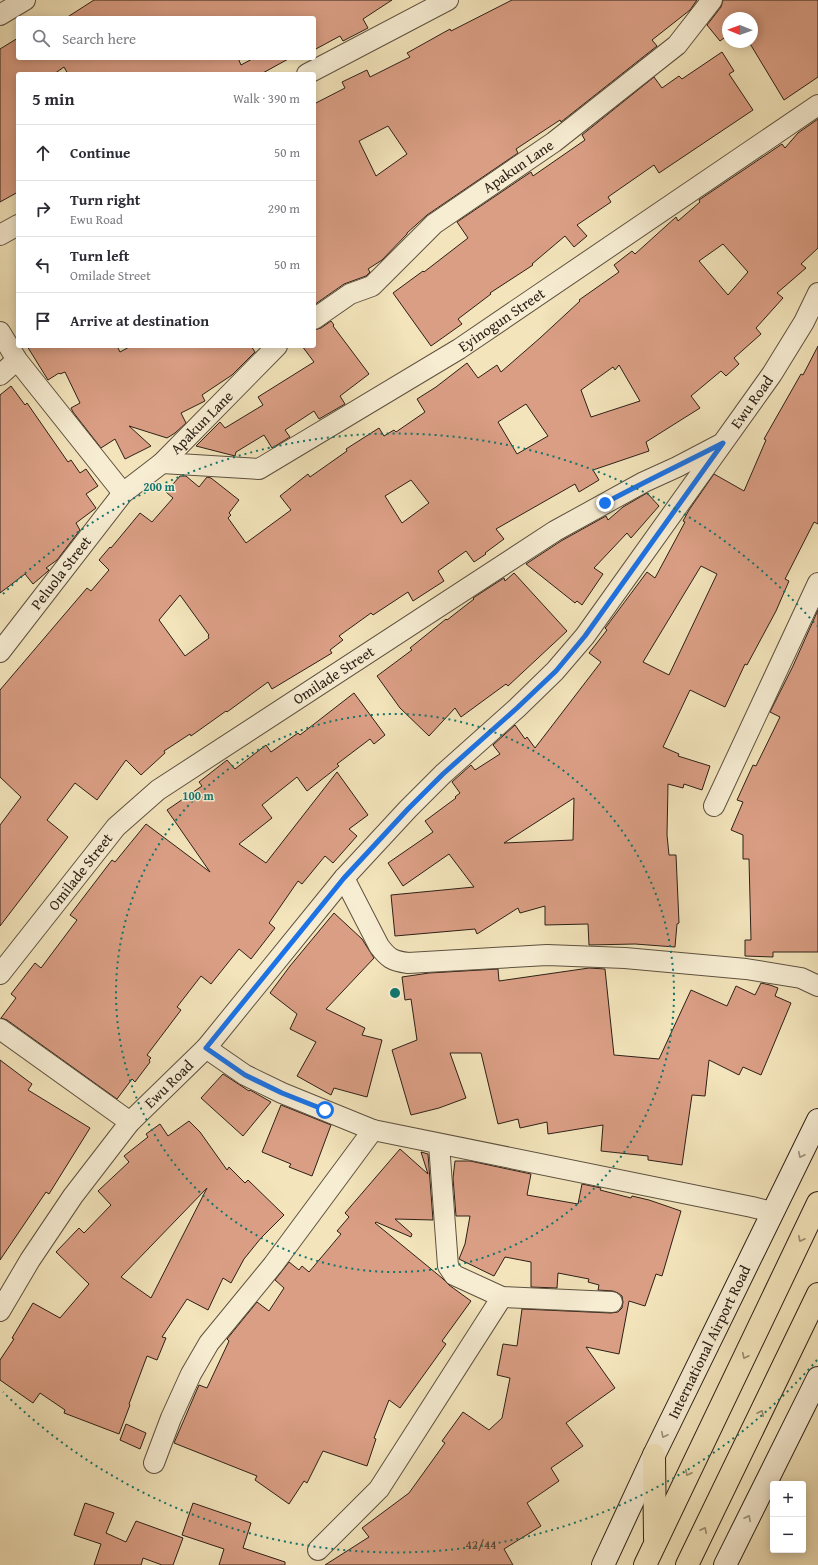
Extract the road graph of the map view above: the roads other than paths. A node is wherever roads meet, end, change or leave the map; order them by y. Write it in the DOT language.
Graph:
graph roads {
  1 [pos="25,0"];
  2 [pos="448,0"];
  3 [pos="712,0"];
  4 [pos="0,15"];
  5 [pos="311,72"];
  6 [pos="818,105"];
  7 [pos="16,226"];
  8 [pos="0,235"];
  9 [pos="818,293"];
  10 [pos="316,318"];
  11 [pos="0,332"];
  12 [pos="275,348"];
  13 [pos="17,360"];
  14 [pos="0,375"];
  15 [pos="723,443"];
  16 [pos="162,463"];
  17 [pos="123,493"];
  18 [pos="818,582"];
  19 [pos="0,652"];
  20 [pos="714,806"];
  21 [pos="344,878"];
  22 [pos="0,974"];
  23 [pos="818,986"];
  24 [pos="0,1029"];
  25 [pos="206,1048"];
  26 [pos="818,1120"];
  27 [pos="130,1122"];
  28 [pos="373,1130"];
  29 [pos="439,1144"];
  30 [pos="818,1203"];
  31 [pos="772,1212"];
  32 [pos="818,1294"];
  33 [pos="502,1297"];
  34 [pos="612,1302"];
  35 [pos="0,1311"];
  36 [pos="818,1378"];
  37 [pos="654,1456"];
  38 [pos="154,1463"];
  39 [pos="655,1543"];
  40 [pos="318,1550"];
  41 [pos="603,1565"];
  42 [pos="645,1565"];
  43 [pos="687,1565"];
  44 [pos="725,1565"];
  1 -- 4 [label="street"];
  2 -- 5 [label="street"];
  3 -- 10 [label="street, Apakun Lane"];
  6 -- 16 [label="street, Eyinogun Street"];
  7 -- 8 [label="street"];
  9 -- 15 [label="street, Ewu Road"];
  11 -- 13 [label="street"];
  12 -- 16 [label="street, Apakun Lane"];
  13 -- 14 [label="street"];
  13 -- 17 [label="street"];
  15 -- 21 [label="street, Ewu Road"];
  15 -- 22 [label="street, Omilade Street"];
  16 -- 17 [label="street, Apakun Lane"];
  17 -- 19 [label="street, Peluola Street"];
  18 -- 20 [label="street"];
  21 -- 23 [label="street"];
  21 -- 25 [label="street, Ewu Road"];
  24 -- 27 [label="street"];
  25 -- 27 [label="street, Ewu Road"];
  25 -- 28 [label="street"];
  26 -- 31 [label="main road, International Airport Road, one-way"];
  27 -- 35 [label="street, Ewu Road"];
  28 -- 29 [label="street"];
  28 -- 38 [label="street"];
  29 -- 31 [label="street"];
  29 -- 33 [label="street"];
  30 -- 39 [label="highway, one-way"];
  31 -- 37 [label="main road, International Airport Road, one-way"];
  43 -- 32 [label="highway, one-way"];
  33 -- 34 [label="street"];
  33 -- 40 [label="street"];
  44 -- 36 [label="main road, one-way"];
  37 -- 39 [label="highway"];
  37 -- 41 [label="main road, International Airport Road"];
  39 -- 42 [label="highway"];
}
